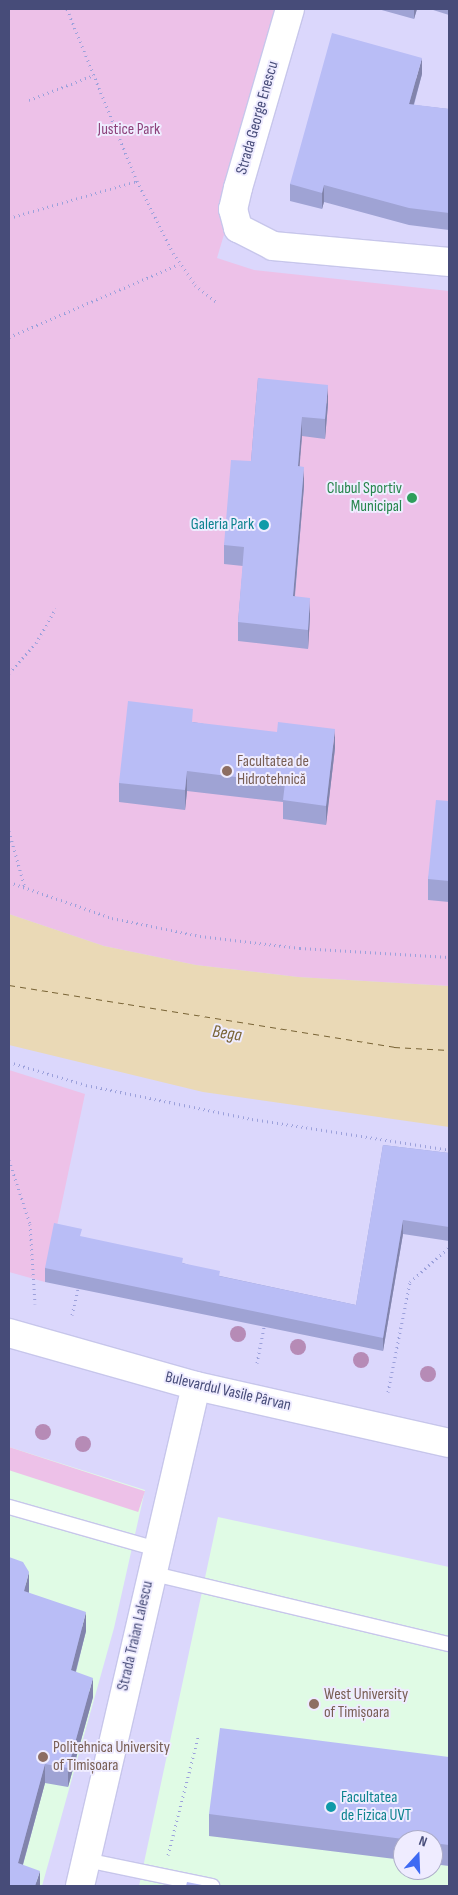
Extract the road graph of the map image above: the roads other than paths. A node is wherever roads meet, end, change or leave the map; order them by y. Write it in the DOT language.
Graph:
graph roads {
  1 [pos="290,9"];
  2 [pos="449,262"];
  3 [pos="9,1333"];
  4 [pos="196,1386"];
  5 [pos="449,1443"];
  6 [pos="9,1507"];
  7 [pos="153,1561"];
  8 [pos="449,1644"];
  9 [pos="86,1860"];
  10 [pos="80,1886"];
  11 [pos="212,1886"];
  1 -- 2 [label="street, Strada George Enescu"];
  3 -- 4 [label="street, Bulevardul Vasile Pârvan"];
  4 -- 5 [label="street, Bulevardul Vasile Pârvan"];
  4 -- 7 [label="street, Strada Traian Lalescu"];
  6 -- 7 [label="lane"];
  7 -- 8 [label="lane"];
  7 -- 9 [label="street, Strada Traian Lalescu"];
  9 -- 10 [label="street, Strada Traian Lalescu"];
  9 -- 11 [label="lane"];
}
